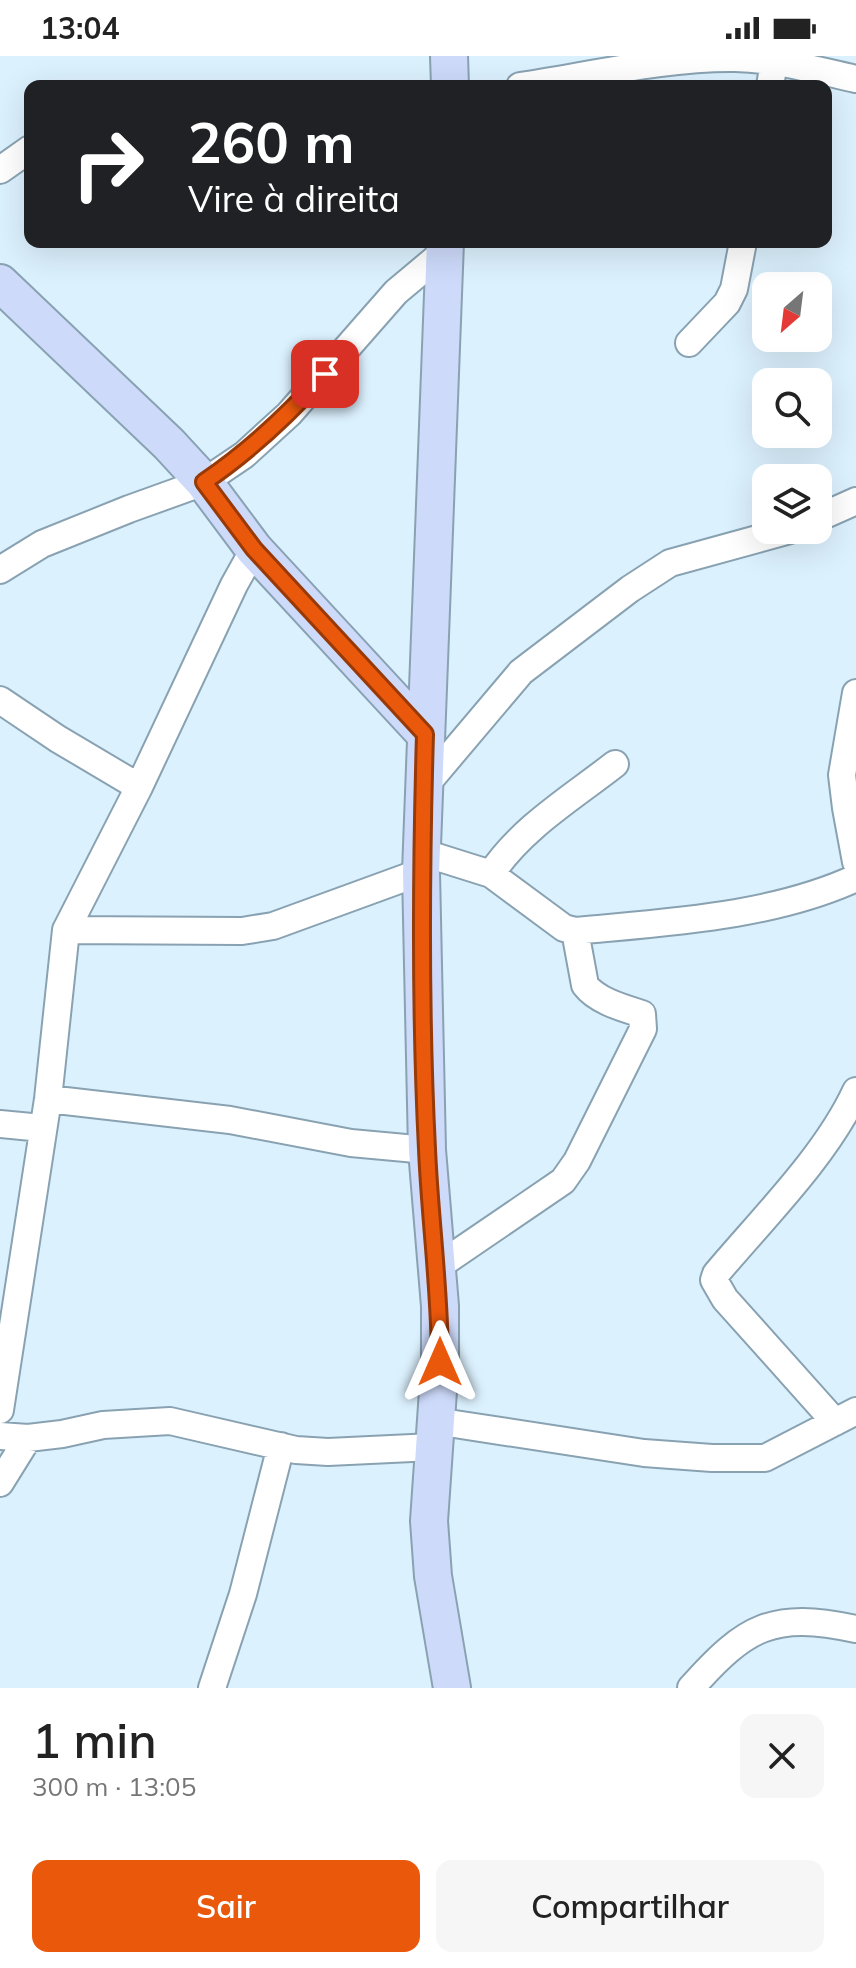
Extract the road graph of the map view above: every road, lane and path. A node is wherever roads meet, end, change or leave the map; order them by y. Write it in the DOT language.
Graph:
graph roads {
  1 [pos="449,56"];
  2 [pos="772,74"];
  3 [pos="856,79"];
  4 [pos="450,80"];
  5 [pos="560,80"];
  6 [pos="24,153"];
  7 [pos="0,170"];
  8 [pos="444,248"];
  9 [pos="445,248"];
  10 [pos="742,248"];
  11 [pos="0,283"];
  12 [pos="689,343"];
  13 [pos="204,482"];
  14 [pos="856,501"];
  15 [pos="832,512"];
  16 [pos="752,540"];
  17 [pos="254,549"];
  18 [pos="0,570"];
  19 [pos="856,693"];
  20 [pos="0,700"];
  21 [pos="425,734"];
  22 [pos="615,764"];
  23 [pos="139,787"];
  24 [pos="423,788"];
  25 [pos="421,862"];
  26 [pos="856,862"];
  27 [pos="491,874"];
  28 [pos="856,878"];
  29 [pos="66,930"];
  30 [pos="575,931"];
  31 [pos="856,1091"];
  32 [pos="48,1099"];
  33 [pos="0,1124"];
  34 [pos="42,1128"];
  35 [pos="427,1150"];
  36 [pos="437,1267"];
  37 [pos="0,1410"];
  38 [pos="846,1417"];
  39 [pos="434,1434"];
  40 [pos="0,1436"];
  41 [pos="28,1438"];
  42 [pos="281,1446"];
  43 [pos="0,1483"];
  44 [pos="856,1629"];
  45 [pos="212,1688"];
  46 [pos="452,1688"];
  47 [pos="691,1688"];
  1 -- 4 [label="street"];
  2 -- 3 [label="street"];
  2 -- 5 [label="street"];
  6 -- 7 [label="street"];
  8 -- 13 [label="street"];
  9 -- 21 [label="street"];
  10 -- 12 [label="street"];
  11 -- 13 [label="street"];
  13 -- 17 [label="street"];
  13 -- 18 [label="street"];
  14 -- 15 [label="street"];
  16 -- 24 [label="street"];
  17 -- 21 [label="street"];
  17 -- 23 [label="street"];
  19 -- 26 [label="street"];
  20 -- 23 [label="street"];
  21 -- 24 [label="street"];
  22 -- 27 [label="street"];
  23 -- 29 [label="street"];
  24 -- 25 [label="street"];
  25 -- 27 [label="street"];
  25 -- 29 [label="street"];
  25 -- 35 [label="street"];
  27 -- 30 [label="street"];
  28 -- 30 [label="street"];
  29 -- 32 [label="street"];
  30 -- 36 [label="street"];
  31 -- 38 [label="street"];
  32 -- 34 [label="street"];
  32 -- 35 [label="street"];
  33 -- 34 [label="street"];
  34 -- 37 [label="street"];
  35 -- 36 [label="street"];
  36 -- 39 [label="street"];
  38 -- 39 [label="street"];
  39 -- 42 [label="street"];
  39 -- 46 [label="street"];
  40 -- 41 [label="street"];
  41 -- 42 [label="street"];
  41 -- 43 [label="street"];
  42 -- 45 [label="street"];
  44 -- 47 [label="street"];
}
